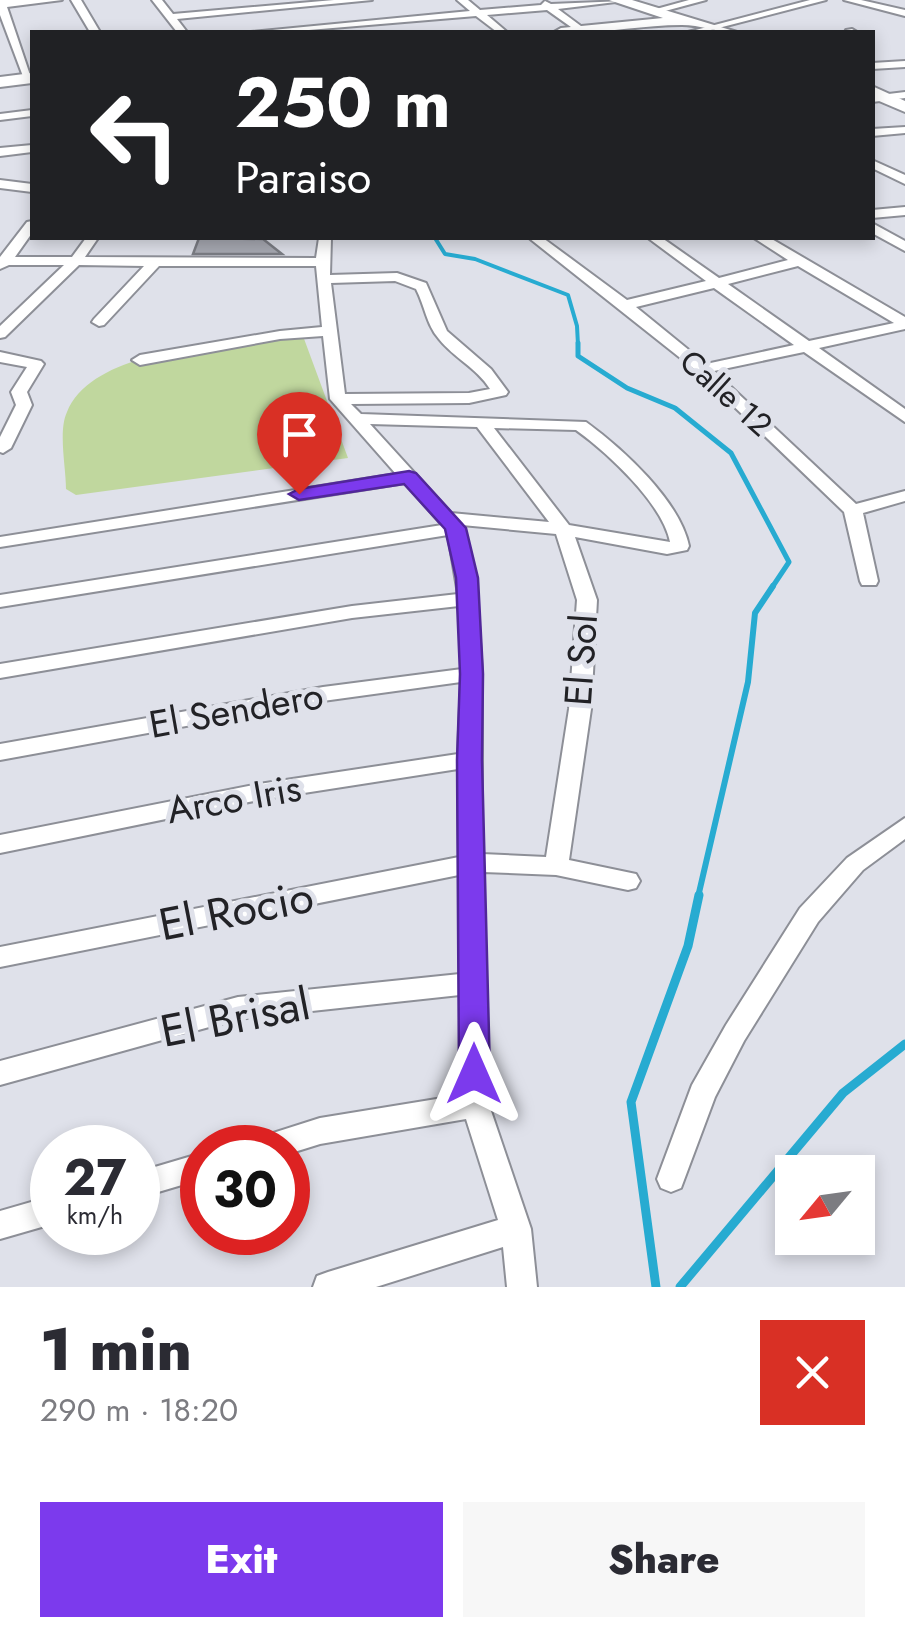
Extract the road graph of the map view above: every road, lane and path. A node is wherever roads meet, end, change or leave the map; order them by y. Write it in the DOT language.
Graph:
graph roads {
  1 [pos="57,0"];
  2 [pos="76,0"];
  3 [pos="158,0"];
  4 [pos="366,0"];
  5 [pos="462,0"];
  6 [pos="539,0"];
  7 [pos="617,0"];
  8 [pos="701,0"];
  9 [pos="821,0"];
  10 [pos="849,0"];
  11 [pos="306,3"];
  12 [pos="0,4"];
  13 [pos="550,8"];
  14 [pos="654,10"];
  15 [pos="480,13"];
  16 [pos="905,13"];
  17 [pos="169,17"];
  18 [pos="690,26"];
  19 [pos="712,27"];
  20 [pos="333,29"];
  21 [pos="94,30"];
  22 [pos="180,30"];
  23 [pos="307,30"];
  24 [pos="500,30"];
  25 [pos="580,30"];
  26 [pos="619,30"];
  27 [pos="723,30"];
  28 [pos="26,54"];
  29 [pos="0,56"];
  30 [pos="905,64"];
  31 [pos="875,66"];
  32 [pos="30,79"];
  33 [pos="0,82"];
  34 [pos="905,95"];
  35 [pos="877,96"];
  36 [pos="905,107"];
  37 [pos="30,114"];
  38 [pos="0,117"];
  39 [pos="905,130"];
  40 [pos="875,133"];
  41 [pos="30,150"];
  42 [pos="0,152"];
  43 [pos="905,166"];
  44 [pos="877,168"];
  45 [pos="905,180"];
  46 [pos="0,184"];
  47 [pos="30,188"];
  48 [pos="905,211"];
  49 [pos="875,214"];
  50 [pos="30,228"];
  51 [pos="875,229"];
  52 [pos="91,240"];
  53 [pos="325,240"];
  54 [pos="538,240"];
  55 [pos="657,240"];
  56 [pos="765,240"];
  57 [pos="905,247"];
  58 [pos="800,259"];
  59 [pos="76,261"];
  60 [pos="3,262"];
  61 [pos="153,264"];
  62 [pos="323,270"];
  63 [pos="722,283"];
  64 [pos="625,305"];
  65 [pos="100,322"];
  66 [pos="905,324"];
  67 [pos="329,331"];
  68 [pos="0,334"];
  69 [pos="807,346"];
  70 [pos="0,358"];
  71 [pos="140,360"];
  72 [pos="702,369"];
  73 [pos="338,399"];
  74 [pos="905,417"];
  75 [pos="358,419"];
  76 [pos="483,424"];
  77 [pos="3,448"];
  78 [pos="409,477"];
  79 [pos="905,496"];
  80 [pos="853,510"];
  81 [pos="451,523"];
  82 [pos="563,530"];
  83 [pos="0,542"];
  84 [pos="869,581"];
  85 [pos="468,599"];
  86 [pos="0,601"];
  87 [pos="0,671"];
  88 [pos="472,674"];
  89 [pos="0,752"];
  90 [pos="469,760"];
  91 [pos="905,827"];
  92 [pos="0,844"];
  93 [pos="472,863"];
  94 [pos="556,866"];
  95 [pos="628,881"];
  96 [pos="0,957"];
  97 [pos="474,983"];
  98 [pos="0,1073"];
  99 [pos="475,1105"];
  100 [pos="310,1134"];
  101 [pos="671,1179"];
  102 [pos="30,1216"];
  103 [pos="0,1225"];
  104 [pos="516,1229"];
  105 [pos="328,1287"];
  106 [pos="522,1287"];
  1 -- 12 [label="street"];
  2 -- 21 [label="street"];
  3 -- 17 [label="street"];
  4 -- 11 [label="street"];
  5 -- 15 [label="street"];
  6 -- 13 [label="street"];
  7 -- 13 [label="street"];
  7 -- 14 [label="street"];
  8 -- 14 [label="street"];
  9 -- 19 [label="street"];
  10 -- 16 [label="street"];
  11 -- 17 [label="street"];
  11 -- 20 [label="street"];
  12 -- 28 [label="street"];
  13 -- 15 [label="street"];
  13 -- 25 [label="street"];
  14 -- 18 [label="street"];
  15 -- 20 [label="street"];
  15 -- 24 [label="street"];
  17 -- 22 [label="street"];
  18 -- 19 [label="street"];
  18 -- 26 [label="street"];
  19 -- 27 [label="street"];
  20 -- 23 [label="street"];
  28 -- 29 [label="street"];
  30 -- 31 [label="street"];
  32 -- 33 [label="street"];
  34 -- 35 [label="street"];
  35 -- 36 [label="street"];
  37 -- 38 [label="street"];
  39 -- 40 [label="street"];
  41 -- 42 [label="street"];
  43 -- 44 [label="street"];
  44 -- 45 [label="street"];
  46 -- 47 [label="street"];
  48 -- 49 [label="street"];
  50 -- 60 [label="street"];
  51 -- 57 [label="street"];
  52 -- 59 [label="street"];
  53 -- 62 [label="street"];
  54 -- 64 [label="street, Calle 12"];
  55 -- 63 [label="street"];
  56 -- 58 [label="street"];
  58 -- 63 [label="street"];
  58 -- 66 [label="street"];
  59 -- 60 [label="street"];
  59 -- 61 [label="street"];
  59 -- 68 [label="street"];
  61 -- 62 [label="street"];
  61 -- 65 [label="street"];
  62 -- 67 [label="street"];
  62 -- 73 [label="street"];
  63 -- 64 [label="street"];
  63 -- 69 [label="street"];
  64 -- 72 [label="street, Calle 12"];
  66 -- 69 [label="street"];
  67 -- 71 [label="street"];
  67 -- 73 [label="street"];
  69 -- 72 [label="street"];
  69 -- 74 [label="street"];
  70 -- 77 [label="street"];
  72 -- 80 [label="street, Calle 12"];
  73 -- 75 [label="street"];
  75 -- 76 [label="street"];
  75 -- 78 [label="street"];
  76 -- 82 [label="street, El Sol"];
  76 -- 82 [label="street"];
  78 -- 81 [label="street"];
  78 -- 83 [label="street"];
  79 -- 80 [label="street"];
  80 -- 84 [label="street"];
  81 -- 82 [label="street"];
  81 -- 85 [label="street"];
  81 -- 86 [label="street"];
  82 -- 94 [label="street, El Sol"];
  85 -- 87 [label="street"];
  85 -- 88 [label="street"];
  88 -- 89 [label="street, El Sendero"];
  88 -- 90 [label="street"];
  90 -- 92 [label="street, Arco Iris"];
  90 -- 93 [label="street"];
  91 -- 101 [label="street"];
  93 -- 94 [label="street, El Rocio"];
  93 -- 96 [label="street, El Rocio"];
  93 -- 97 [label="street"];
  94 -- 95 [label="street, El Rocio"];
  97 -- 98 [label="street, El Brisal"];
  97 -- 99 [label="street"];
  99 -- 100 [label="street"];
  99 -- 104 [label="street"];
  102 -- 103 [label="street"];
  104 -- 105 [label="street"];
  104 -- 106 [label="street"];
}
